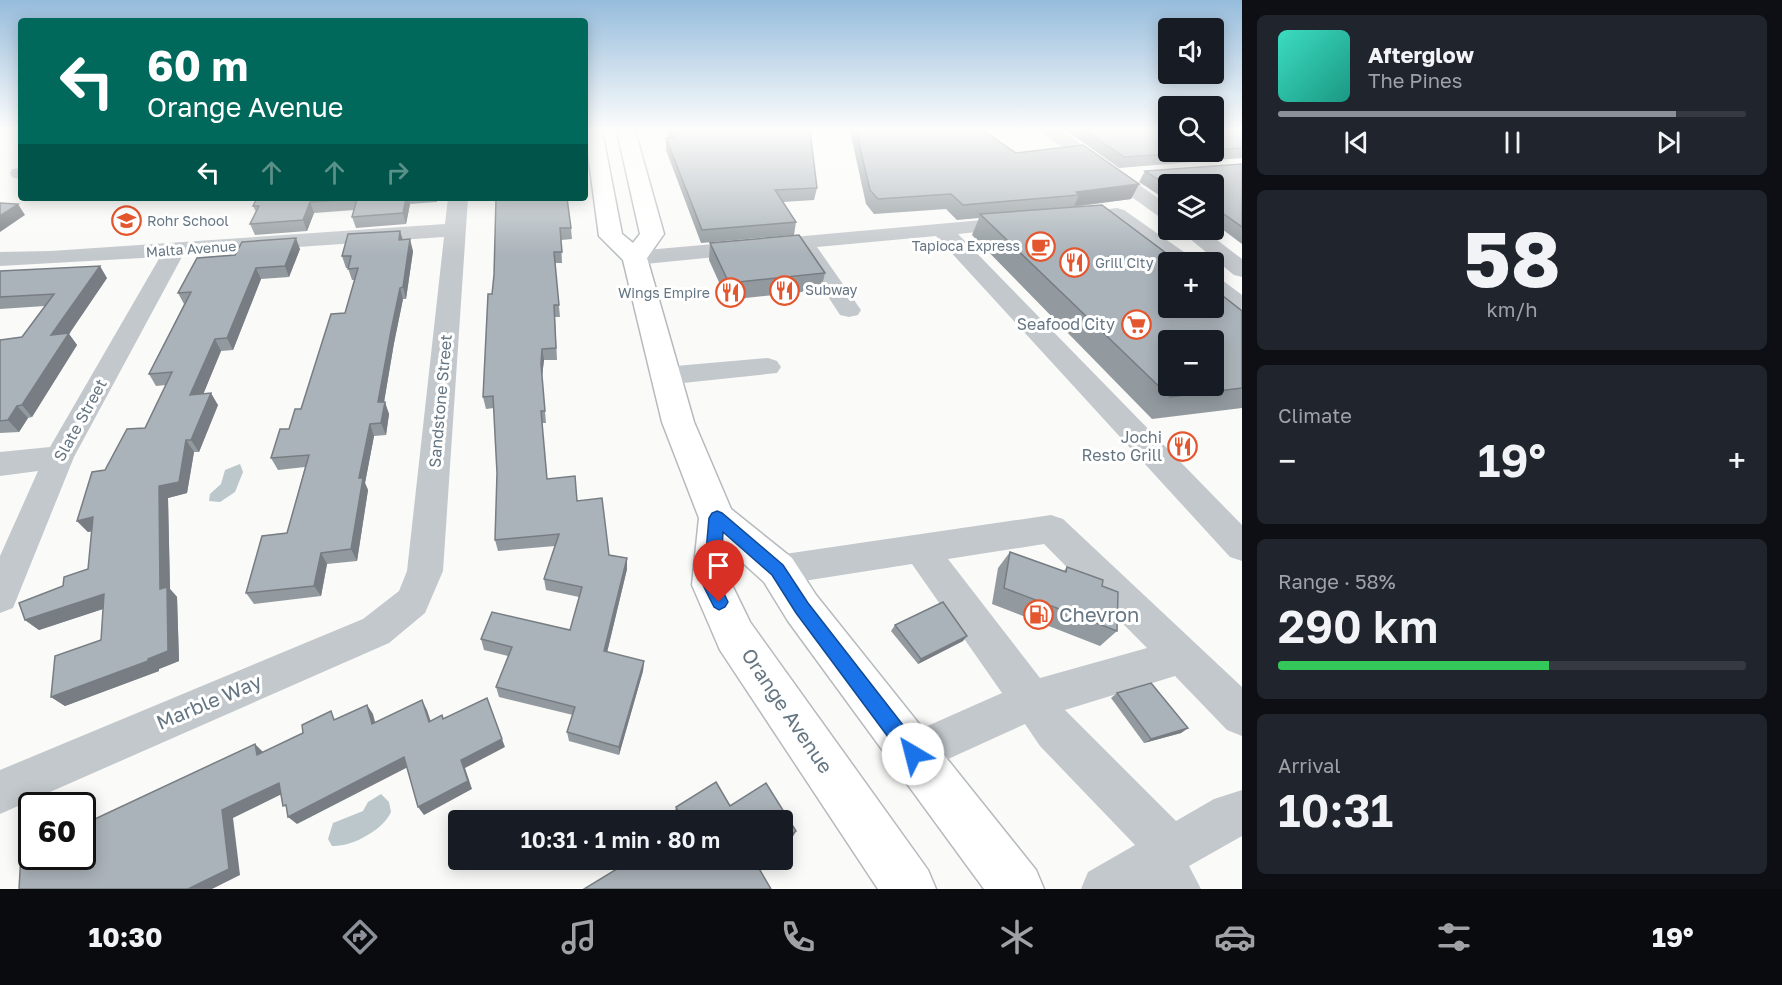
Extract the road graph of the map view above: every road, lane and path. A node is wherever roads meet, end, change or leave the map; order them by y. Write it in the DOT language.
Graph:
graph roads {
  1 [pos="600,172"];
  2 [pos="636,172"];
  3 [pos="1110,172"];
  4 [pos="1146,173"];
  5 [pos="1115,176"];
  6 [pos="458,201"];
  7 [pos="1158,207"];
  8 [pos="941,229"];
  9 [pos="455,230"];
  10 [pos="1204,240"];
  11 [pos="803,242"];
  12 [pos="175,250"];
  13 [pos="1169,252"];
  14 [pos="635,258"];
  15 [pos="0,259"];
  16 [pos="1242,270"];
  17 [pos="1224,292"];
  18 [pos="1242,306"];
  19 [pos="849,310"];
  20 [pos="768,367"];
  21 [pos="664,376"];
  22 [pos="58,457"];
  23 [pos="0,464"];
  24 [pos="717,518"];
  25 [pos="1242,547"];
  26 [pos="920,549"];
  27 [pos="778,570"];
  28 [pos="0,597"];
  29 [pos="412,602"];
  30 [pos="1181,656"];
  31 [pos="1032,700"];
  32 [pos="1242,715"];
  33 [pos="913,754"];
  34 [pos="0,792"];
  35 [pos="1242,813"];
  36 [pos="1168,866"];
  37 [pos="909,889"];
  38 [pos="1017,889"];
  39 [pos="1105,889"];
  1 -- 14 [label="main road"];
  2 -- 14 [label="main road"];
  3 -- 5 [label="street"];
  4 -- 5 [label="street"];
  5 -- 7 [label="street"];
  6 -- 9 [label="street, Sandstone Street"];
  8 -- 11 [label="street"];
  8 -- 13 [label="street"];
  8 -- 25 [label="street"];
  9 -- 12 [label="street, Malta Avenue"];
  9 -- 29 [label="street, Sandstone Street"];
  10 -- 16 [label="street"];
  11 -- 14 [label="street"];
  11 -- 19 [label="street"];
  12 -- 15 [label="street, Malta Avenue"];
  12 -- 22 [label="street, Slate Street"];
  14 -- 21 [label="main road, Orange Avenue"];
  17 -- 18 [label="street"];
  20 -- 21 [label="street"];
  21 -- 24 [label="main road, Orange Avenue"];
  22 -- 23 [label="street"];
  22 -- 28 [label="street, Slate Street"];
  24 -- 27 [label="main road, Orange Avenue"];
  24 -- 37 [label="main road, Orange Avenue"];
  26 -- 27 [label="street"];
  26 -- 30 [label="street"];
  26 -- 31 [label="street"];
  27 -- 33 [label="main road, Orange Avenue"];
  29 -- 34 [label="street, Marble Way"];
  30 -- 31 [label="street"];
  30 -- 32 [label="street"];
  31 -- 33 [label="street"];
  31 -- 36 [label="street"];
  33 -- 38 [label="main road, Orange Avenue"];
  35 -- 36 [label="street"];
  36 -- 39 [label="street"];
}
